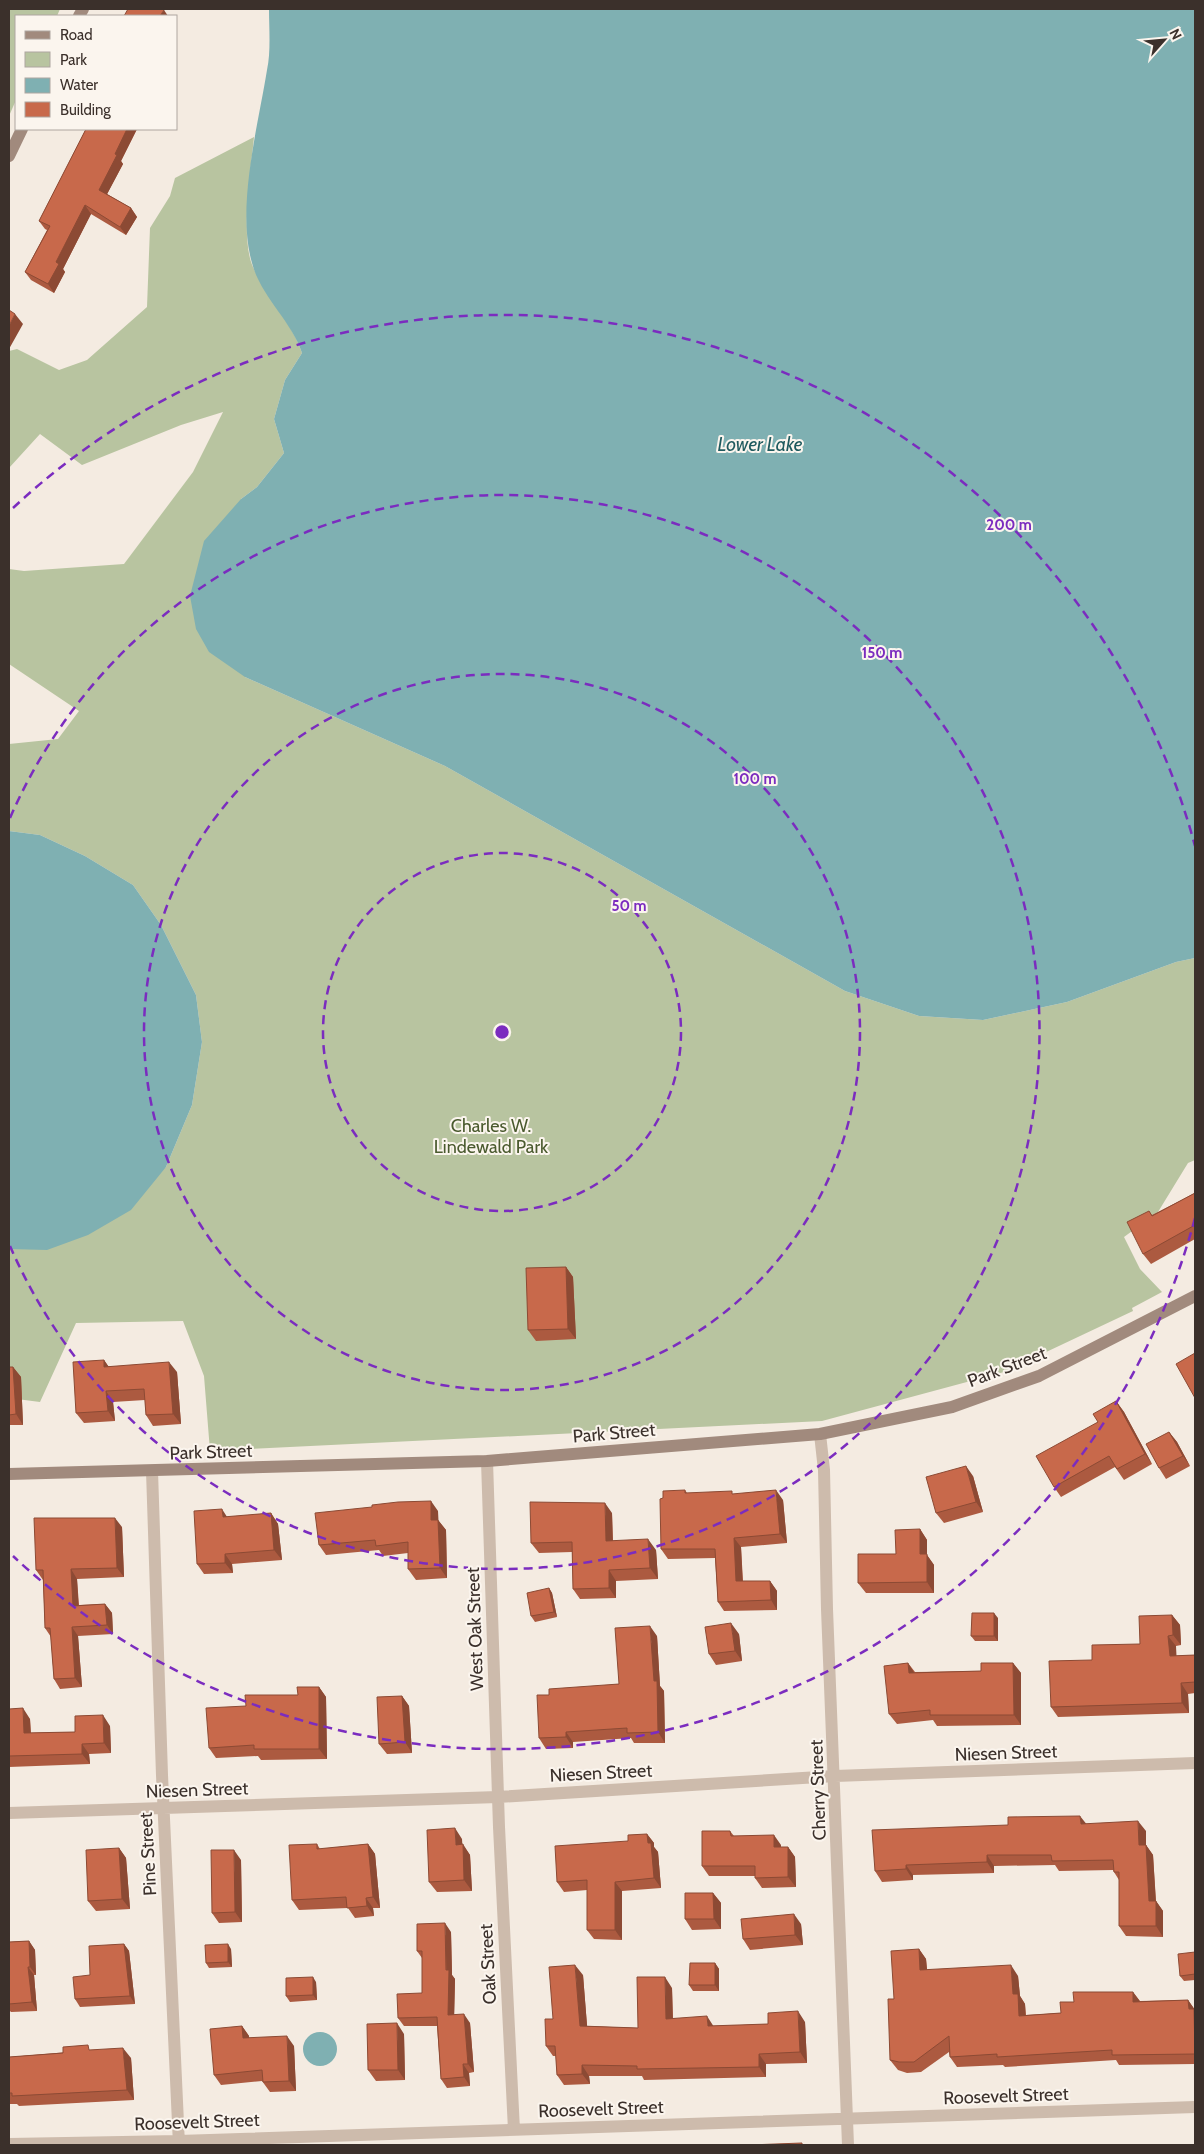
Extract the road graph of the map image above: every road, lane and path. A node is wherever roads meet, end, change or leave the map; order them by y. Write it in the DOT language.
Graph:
graph roads {
  1 [pos="22,130"];
  2 [pos="9,156"];
  3 [pos="1195,1296"];
  4 [pos="820,1434"];
  5 [pos="487,1461"];
  6 [pos="152,1471"];
  7 [pos="9,1474"];
  8 [pos="1195,1763"];
  9 [pos="835,1776"];
  10 [pos="498,1797"];
  11 [pos="164,1808"];
  12 [pos="9,1813"];
  13 [pos="1195,2108"];
  14 [pos="848,2119"];
  15 [pos="514,2130"];
  16 [pos="179,2143"];
  17 [pos="9,2144"];
  18 [pos="848,2145"];
  1 -- 2 [label="street"];
  3 -- 4 [label="street, Park Street"];
  4 -- 5 [label="street, Park Street"];
  4 -- 9 [label="street, Cherry Street"];
  5 -- 6 [label="street, Park Street"];
  5 -- 10 [label="street, West Oak Street"];
  6 -- 7 [label="street, Park Street"];
  6 -- 11 [label="street, Pine Street"];
  8 -- 9 [label="street, Niesen Street"];
  9 -- 10 [label="street, Niesen Street"];
  9 -- 14 [label="street, Cherry Street"];
  10 -- 11 [label="street, Niesen Street"];
  10 -- 15 [label="street, Oak Street"];
  11 -- 12 [label="street, Niesen Street"];
  11 -- 16 [label="street, Pine Street"];
  13 -- 14 [label="street, Roosevelt Street"];
  14 -- 15 [label="street, Roosevelt Street"];
  14 -- 18 [label="street, Cherry Street"];
  15 -- 16 [label="street, Roosevelt Street"];
  16 -- 17 [label="street, Roosevelt Street"];
}
